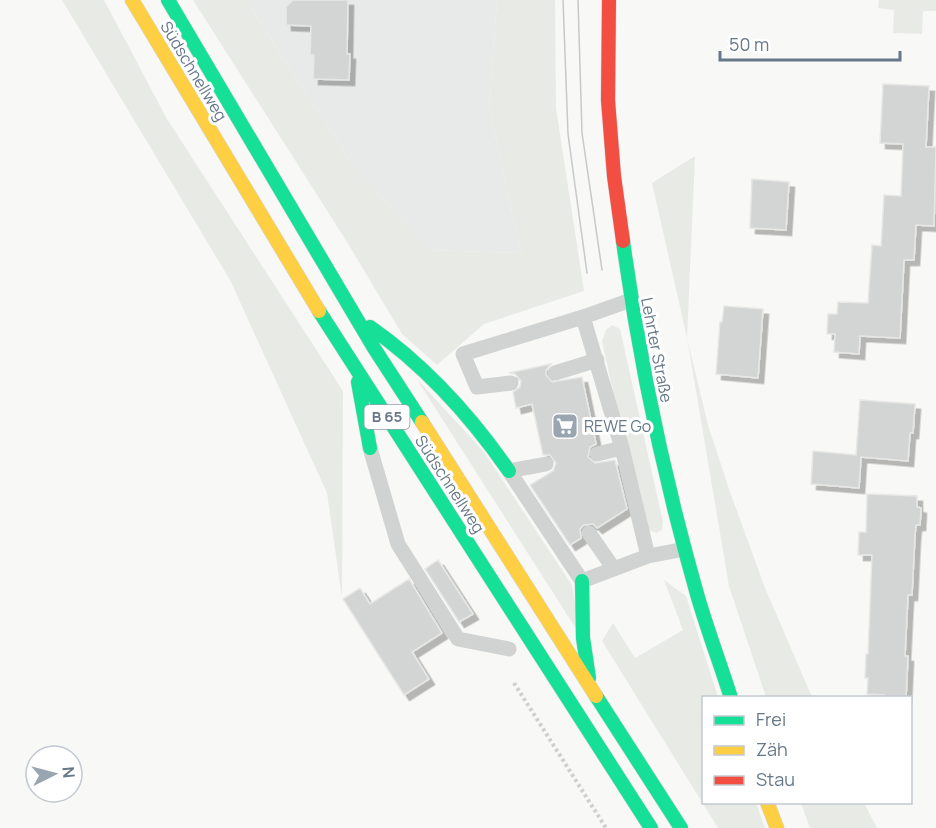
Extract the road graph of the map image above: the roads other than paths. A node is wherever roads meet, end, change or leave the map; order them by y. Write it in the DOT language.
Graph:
graph roads {
  1 [pos="132,0"];
  2 [pos="168,0"];
  3 [pos="609,0"];
  4 [pos="631,300"];
  5 [pos="583,317"];
  6 [pos="357,319"];
  7 [pos="597,360"];
  8 [pos="356,369"];
  9 [pos="555,372"];
  10 [pos="511,382"];
  11 [pos="370,448"];
  12 [pos="622,448"];
  13 [pos="597,454"];
  14 [pos="546,464"];
  15 [pos="509,471"];
  16 [pos="589,533"];
  17 [pos="685,549"];
  18 [pos="648,556"];
  19 [pos="614,569"];
  20 [pos="582,581"];
  21 [pos="518,656"];
  22 [pos="591,688"];
  23 [pos="563,691"];
  24 [pos="730,696"];
  25 [pos="768,804"];
  26 [pos="651,828"];
  27 [pos="681,828"];
  28 [pos="777,828"];
  1 -- 8 [label="main road, Südschnellweg / B 65"];
  2 -- 6 [label="main road, Südschnellweg / B 65"];
  3 -- 4 [label="main road, Lehrter Straße"];
  4 -- 5 [label="lane"];
  4 -- 17 [label="main road, Lehrter Straße"];
  5 -- 7 [label="lane"];
  5 -- 10 [label="lane"];
  6 -- 15 [label="main road"];
  6 -- 22 [label="main road, Südschnellweg / B 65"];
  7 -- 9 [label="lane"];
  7 -- 12 [label="lane"];
  8 -- 11 [label="main road"];
  8 -- 23 [label="main road, Südschnellweg / B 65"];
  11 -- 21 [label="lane"];
  12 -- 13 [label="lane"];
  12 -- 18 [label="lane"];
  14 -- 15 [label="lane"];
  15 -- 20 [label="lane"];
  16 -- 19 [label="lane"];
  17 -- 18 [label="lane"];
  17 -- 24 [label="main road, Lehrter Straße"];
  18 -- 19 [label="lane"];
  19 -- 20 [label="lane"];
  20 -- 22 [label="main road"];
  21 -- 23 [label="main road"];
  22 -- 27 [label="main road, Südschnellweg / B 65"];
  23 -- 26 [label="main road, Südschnellweg / B 65"];
  25 -- 28 [label="main road"];
}
